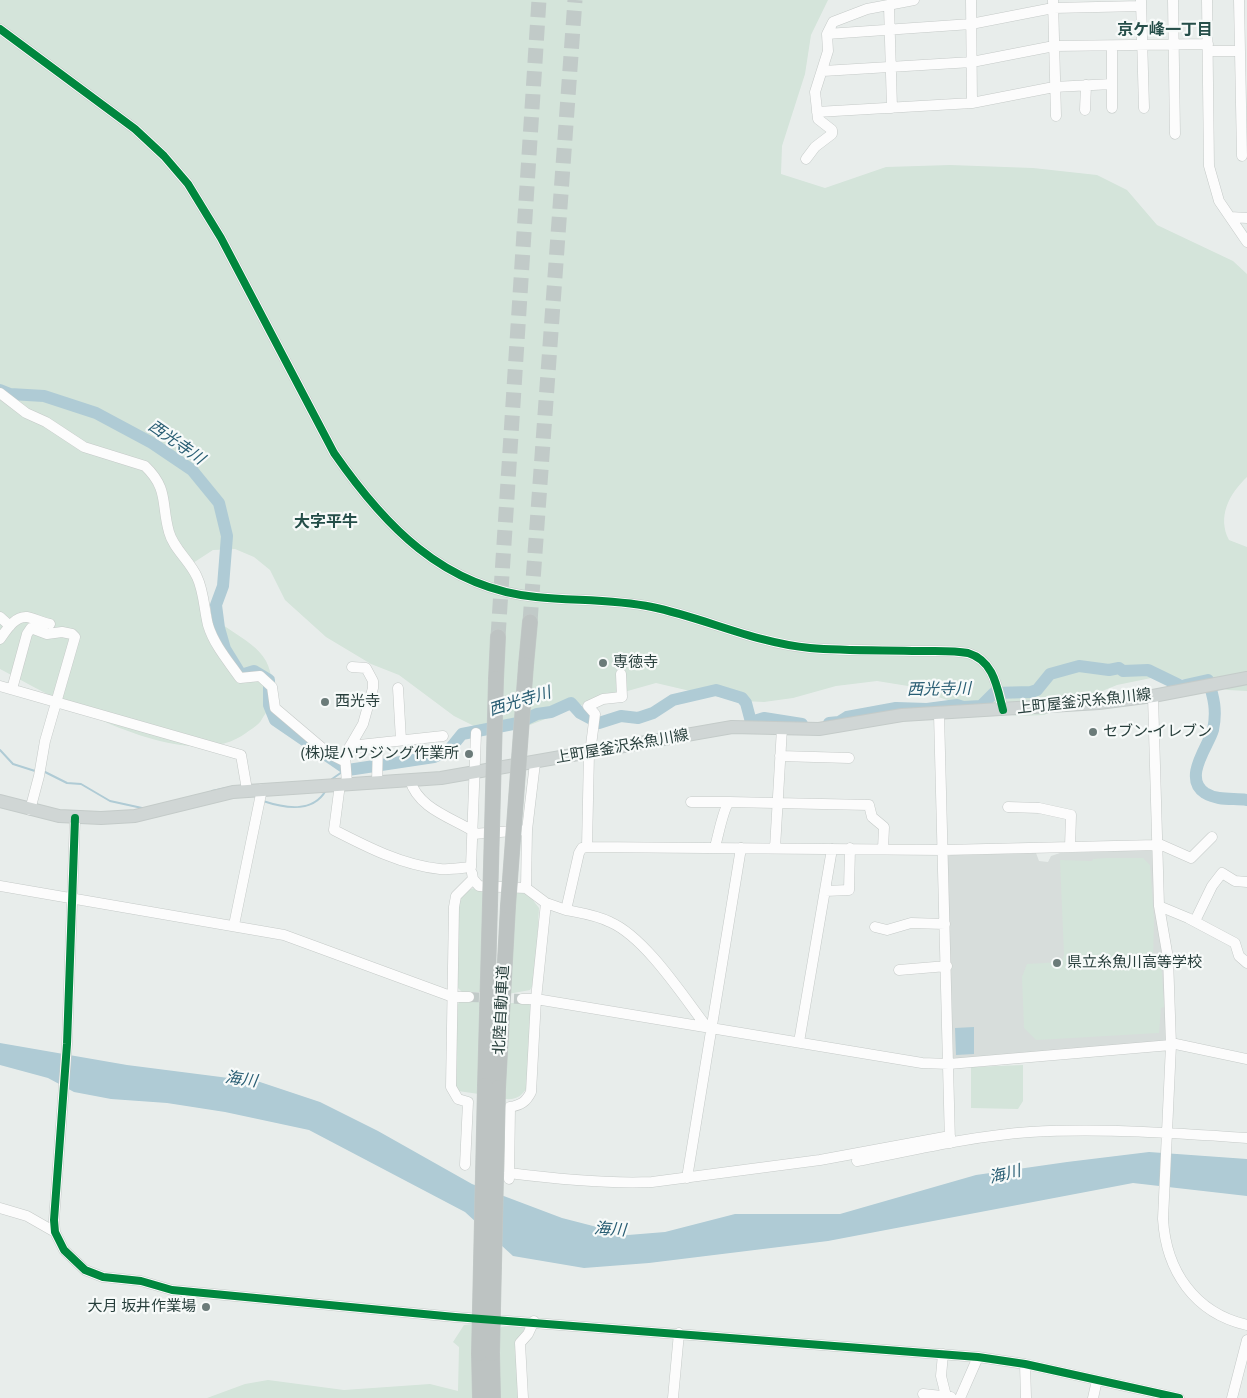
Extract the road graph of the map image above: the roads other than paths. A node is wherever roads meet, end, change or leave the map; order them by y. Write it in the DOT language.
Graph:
graph roads {
  1 [pos="914,0"];
  2 [pos="971,0"];
  3 [pos="1174,0"];
  4 [pos="1207,0"];
  5 [pos="1239,0"];
  6 [pos="1111,3"];
  7 [pos="1141,3"];
  8 [pos="1053,4"];
  9 [pos="1085,4"];
  10 [pos="890,6"];
  11 [pos="1243,15"];
  12 [pos="971,24"];
  13 [pos="0,29"];
  14 [pos="890,30"];
  15 [pos="827,34"];
  16 [pos="1174,45"];
  17 [pos="1054,46"];
  18 [pos="1112,46"];
  19 [pos="1142,46"];
  20 [pos="1208,47"];
  21 [pos="1240,51"];
  22 [pos="972,62"];
  23 [pos="891,68"];
  24 [pos="823,71"];
  25 [pos="1112,84"];
  26 [pos="1054,86"];
  27 [pos="1086,86"];
  28 [pos="972,103"];
  29 [pos="892,108"];
  30 [pos="1112,108"];
  31 [pos="1144,108"];
  32 [pos="1084,110"];
  33 [pos="817,112"];
  34 [pos="1056,116"];
  35 [pos="1175,134"];
  36 [pos="1242,156"];
  37 [pos="806,159"];
  38 [pos="1230,217"];
  39 [pos="1247,218"];
  40 [pos="1247,242"];
  41 [pos="0,393"];
  42 [pos="0,618"];
  43 [pos="530,622"];
  44 [pos="50,624"];
  45 [pos="10,626"];
  46 [pos="498,637"];
  47 [pos="0,639"];
  48 [pos="352,667"];
  49 [pos="622,674"];
  50 [pos="1247,678"];
  51 [pos="0,686"];
  52 [pos="398,688"];
  53 [pos="12,690"];
  54 [pos="1153,696"];
  55 [pos="56,702"];
  56 [pos="1003,710"];
  57 [pos="939,714"];
  58 [pos="782,728"];
  59 [pos="476,733"];
  60 [pos="443,736"];
  61 [pos="401,740"];
  62 [pos="378,743"];
  63 [pos="350,746"];
  64 [pos="590,753"];
  65 [pos="780,756"];
  66 [pos="849,758"];
  67 [pos="344,761"];
  68 [pos="534,763"];
  69 [pos="476,773"];
  70 [pos="410,780"];
  71 [pos="377,782"];
  72 [pos="343,784"];
  73 [pos="247,790"];
  74 [pos="262,790"];
  75 [pos="0,801"];
  76 [pos="691,802"];
  77 [pos="729,802"];
  78 [pos="778,803"];
  79 [pos="1008,807"];
  80 [pos="30,810"];
  81 [pos="75,818"];
  82 [pos="528,830"];
  83 [pos="473,832"];
  84 [pos="1212,837"];
  85 [pos="1157,844"];
  86 [pos="587,847"];
  87 [pos="715,847"];
  88 [pos="1070,847"];
  89 [pos="741,848"];
  90 [pos="775,848"];
  91 [pos="850,848"];
  92 [pos="832,849"];
  93 [pos="883,849"];
  94 [pos="944,850"];
  95 [pos="472,867"];
  96 [pos="473,879"];
  97 [pos="1247,882"];
  98 [pos="0,886"];
  99 [pos="526,888"];
  100 [pos="825,891"];
  101 [pos="72,897"];
  102 [pos="546,903"];
  103 [pos="1159,906"];
  104 [pos="566,910"];
  105 [pos="1195,921"];
  106 [pos="946,924"];
  107 [pos="234,925"];
  108 [pos="874,927"];
  109 [pos="1247,963"];
  110 [pos="947,966"];
  111 [pos="899,970"];
  112 [pos="453,997"];
  113 [pos="469,997"];
  114 [pos="522,999"];
  115 [pos="536,999"];
  116 [pos="709,1027"];
  117 [pos="799,1042"];
  118 [pos="1171,1044"];
  119 [pos="1247,1060"];
  120 [pos="949,1064"];
  121 [pos="492,1087"];
  122 [pos="468,1102"];
  123 [pos="510,1107"];
  124 [pos="1167,1132"];
  125 [pos="1247,1138"];
  126 [pos="950,1140"];
  127 [pos="857,1161"];
  128 [pos="465,1165"];
  129 [pos="687,1178"];
  130 [pos="0,1208"];
  131 [pos="55,1232"];
  132 [pos="534,1321"];
  133 [pos="1247,1325"];
  134 [pos="679,1333"];
  135 [pos="1247,1340"];
  136 [pos="485,1353"];
  137 [pos="943,1354"];
  138 [pos="978,1357"];
  139 [pos="1025,1364"];
  140 [pos="1097,1380"];
  141 [pos="923,1394"];
  142 [pos="1151,1395"];
  143 [pos="946,1396"];
  144 [pos="480,1398"];
  145 [pos="493,1398"];
  146 [pos="523,1398"];
  147 [pos="673,1398"];
  148 [pos="958,1398"];
  149 [pos="1026,1398"];
  150 [pos="1092,1398"];
  151 [pos="1179,1398"];
  152 [pos="1232,1398"];
  1 -- 10 [label="street"];
  2 -- 12 [label="street"];
  3 -- 16 [label="street"];
  4 -- 20 [label="street"];
  5 -- 11 [label="street"];
  6 -- 7 [label="street"];
  6 -- 9 [label="street"];
  7 -- 19 [label="street"];
  8 -- 9 [label="street"];
  8 -- 12 [label="street"];
  8 -- 17 [label="street"];
  10 -- 14 [label="street"];
  10 -- 15 [label="street"];
  11 -- 21 [label="street"];
  12 -- 14 [label="street"];
  12 -- 22 [label="street"];
  13 -- 56 [label="street"];
  14 -- 15 [label="street"];
  14 -- 23 [label="street"];
  15 -- 24 [label="street"];
  16 -- 19 [label="street"];
  16 -- 20 [label="street"];
  16 -- 35 [label="street"];
  17 -- 18 [label="street"];
  17 -- 22 [label="street"];
  17 -- 26 [label="street"];
  18 -- 19 [label="street"];
  18 -- 25 [label="street"];
  19 -- 31 [label="street"];
  20 -- 21 [label="street"];
  20 -- 38 [label="street"];
  21 -- 36 [label="street"];
  22 -- 23 [label="street"];
  22 -- 28 [label="street"];
  23 -- 24 [label="street"];
  23 -- 29 [label="street"];
  24 -- 33 [label="street"];
  25 -- 27 [label="street"];
  25 -- 30 [label="street"];
  26 -- 27 [label="street"];
  26 -- 28 [label="street"];
  26 -- 34 [label="street"];
  27 -- 32 [label="street"];
  28 -- 29 [label="street"];
  29 -- 33 [label="street"];
  33 -- 37 [label="street"];
  38 -- 39 [label="street"];
  38 -- 40 [label="street"];
  41 -- 67 [label="street"];
  42 -- 45 [label="street"];
  43 -- 121 [label="highway, 北陸自動車道, bridge"];
  44 -- 45 [label="street"];
  45 -- 47 [label="street"];
  46 -- 121 [label="highway, 北陸自動車道, bridge"];
  48 -- 63 [label="street"];
  49 -- 64 [label="street"];
  50 -- 54 [label="main road, 上町屋釜沢糸魚川線"];
  51 -- 53 [label="street"];
  52 -- 61 [label="street"];
  53 -- 55 [label="street"];
  53 -- 55 [label="street"];
  54 -- 56 [label="main road, 上町屋釜沢糸魚川線"];
  54 -- 85 [label="street"];
  55 -- 73 [label="street"];
  55 -- 80 [label="street"];
  56 -- 57 [label="main road, 上町屋釜沢糸魚川線"];
  57 -- 58 [label="main road, 上町屋釜沢糸魚川線"];
  57 -- 94 [label="street"];
  58 -- 64 [label="main road, 上町屋釜沢糸魚川線"];
  58 -- 65 [label="street"];
  59 -- 69 [label="street"];
  60 -- 61 [label="street"];
  61 -- 62 [label="street"];
  62 -- 63 [label="street"];
  62 -- 71 [label="street"];
  63 -- 67 [label="street"];
  64 -- 68 [label="main road, 上町屋釜沢糸魚川線"];
  64 -- 86 [label="street"];
  65 -- 66 [label="street"];
  65 -- 78 [label="street"];
  67 -- 72 [label="street"];
  68 -- 69 [label="main road, 上町屋釜沢糸魚川線"];
  68 -- 82 [label="street"];
  69 -- 70 [label="main road, 上町屋釜沢糸魚川線"];
  69 -- 83 [label="street"];
  70 -- 71 [label="main road, 上町屋釜沢糸魚川線"];
  70 -- 83 [label="street"];
  71 -- 72 [label="main road, 上町屋釜沢糸魚川線"];
  72 -- 74 [label="main road, 上町屋釜沢糸魚川線"];
  72 -- 95 [label="street"];
  73 -- 74 [label="main road, 上町屋釜沢糸魚川線"];
  73 -- 81 [label="main road, 上町屋釜沢糸魚川線"];
  74 -- 107 [label="street"];
  75 -- 80 [label="main road, 上町屋釜沢糸魚川線"];
  76 -- 77 [label="street"];
  77 -- 78 [label="street"];
  77 -- 87 [label="street"];
  78 -- 90 [label="street"];
  78 -- 93 [label="street"];
  79 -- 88 [label="street"];
  80 -- 81 [label="main road, 上町屋釜沢糸魚川線"];
  81 -- 101 [label="street"];
  82 -- 83 [label="street"];
  82 -- 99 [label="street"];
  83 -- 95 [label="street"];
  84 -- 85 [label="street"];
  85 -- 88 [label="street"];
  85 -- 103 [label="street"];
  86 -- 87 [label="street"];
  86 -- 104 [label="street"];
  87 -- 89 [label="street"];
  88 -- 94 [label="street"];
  89 -- 90 [label="street"];
  89 -- 116 [label="street"];
  90 -- 92 [label="street"];
  91 -- 92 [label="street"];
  91 -- 93 [label="street"];
  91 -- 100 [label="street"];
  92 -- 100 [label="street"];
  93 -- 94 [label="street"];
  94 -- 106 [label="street"];
  95 -- 96 [label="street"];
  96 -- 99 [label="street"];
  96 -- 112 [label="street"];
  97 -- 105 [label="street"];
  98 -- 101 [label="street"];
  99 -- 102 [label="street"];
  100 -- 117 [label="street"];
  101 -- 107 [label="street"];
  101 -- 131 [label="street"];
  102 -- 104 [label="street"];
  102 -- 115 [label="street"];
  103 -- 105 [label="street"];
  103 -- 118 [label="street"];
  104 -- 116 [label="street"];
  105 -- 109 [label="street"];
  106 -- 108 [label="street"];
  106 -- 110 [label="street"];
  107 -- 112 [label="street"];
  110 -- 111 [label="street"];
  110 -- 120 [label="street"];
  112 -- 113 [label="street"];
  112 -- 122 [label="street"];
  114 -- 115 [label="street"];
  115 -- 116 [label="street"];
  115 -- 123 [label="street"];
  116 -- 117 [label="street"];
  116 -- 129 [label="street"];
  117 -- 120 [label="street"];
  118 -- 119 [label="street"];
  118 -- 120 [label="street"];
  118 -- 124 [label="street"];
  120 -- 126 [label="street"];
  121 -- 136 [label="highway, 北陸自動車道, bridge"];
  122 -- 123 [label="street"];
  122 -- 128 [label="street"];
  123 -- 129 [label="street"];
  124 -- 125 [label="street"];
  124 -- 126 [label="street"];
  124 -- 133 [label="street"];
  126 -- 127 [label="street"];
  126 -- 129 [label="street"];
  130 -- 131 [label="street"];
  131 -- 132 [label="street"];
  132 -- 134 [label="street"];
  132 -- 146 [label="street"];
  134 -- 137 [label="street"];
  134 -- 147 [label="street"];
  135 -- 152 [label="street"];
  136 -- 144 [label="highway, 北陸自動車道"];
  136 -- 145 [label="highway, 北陸自動車道"];
  137 -- 138 [label="street"];
  137 -- 143 [label="street"];
  138 -- 139 [label="street"];
  138 -- 148 [label="street"];
  139 -- 140 [label="street"];
  139 -- 149 [label="street"];
  140 -- 142 [label="street"];
  140 -- 150 [label="street"];
  141 -- 143 [label="street"];
  142 -- 151 [label="street"];
  143 -- 148 [label="street"];
}
